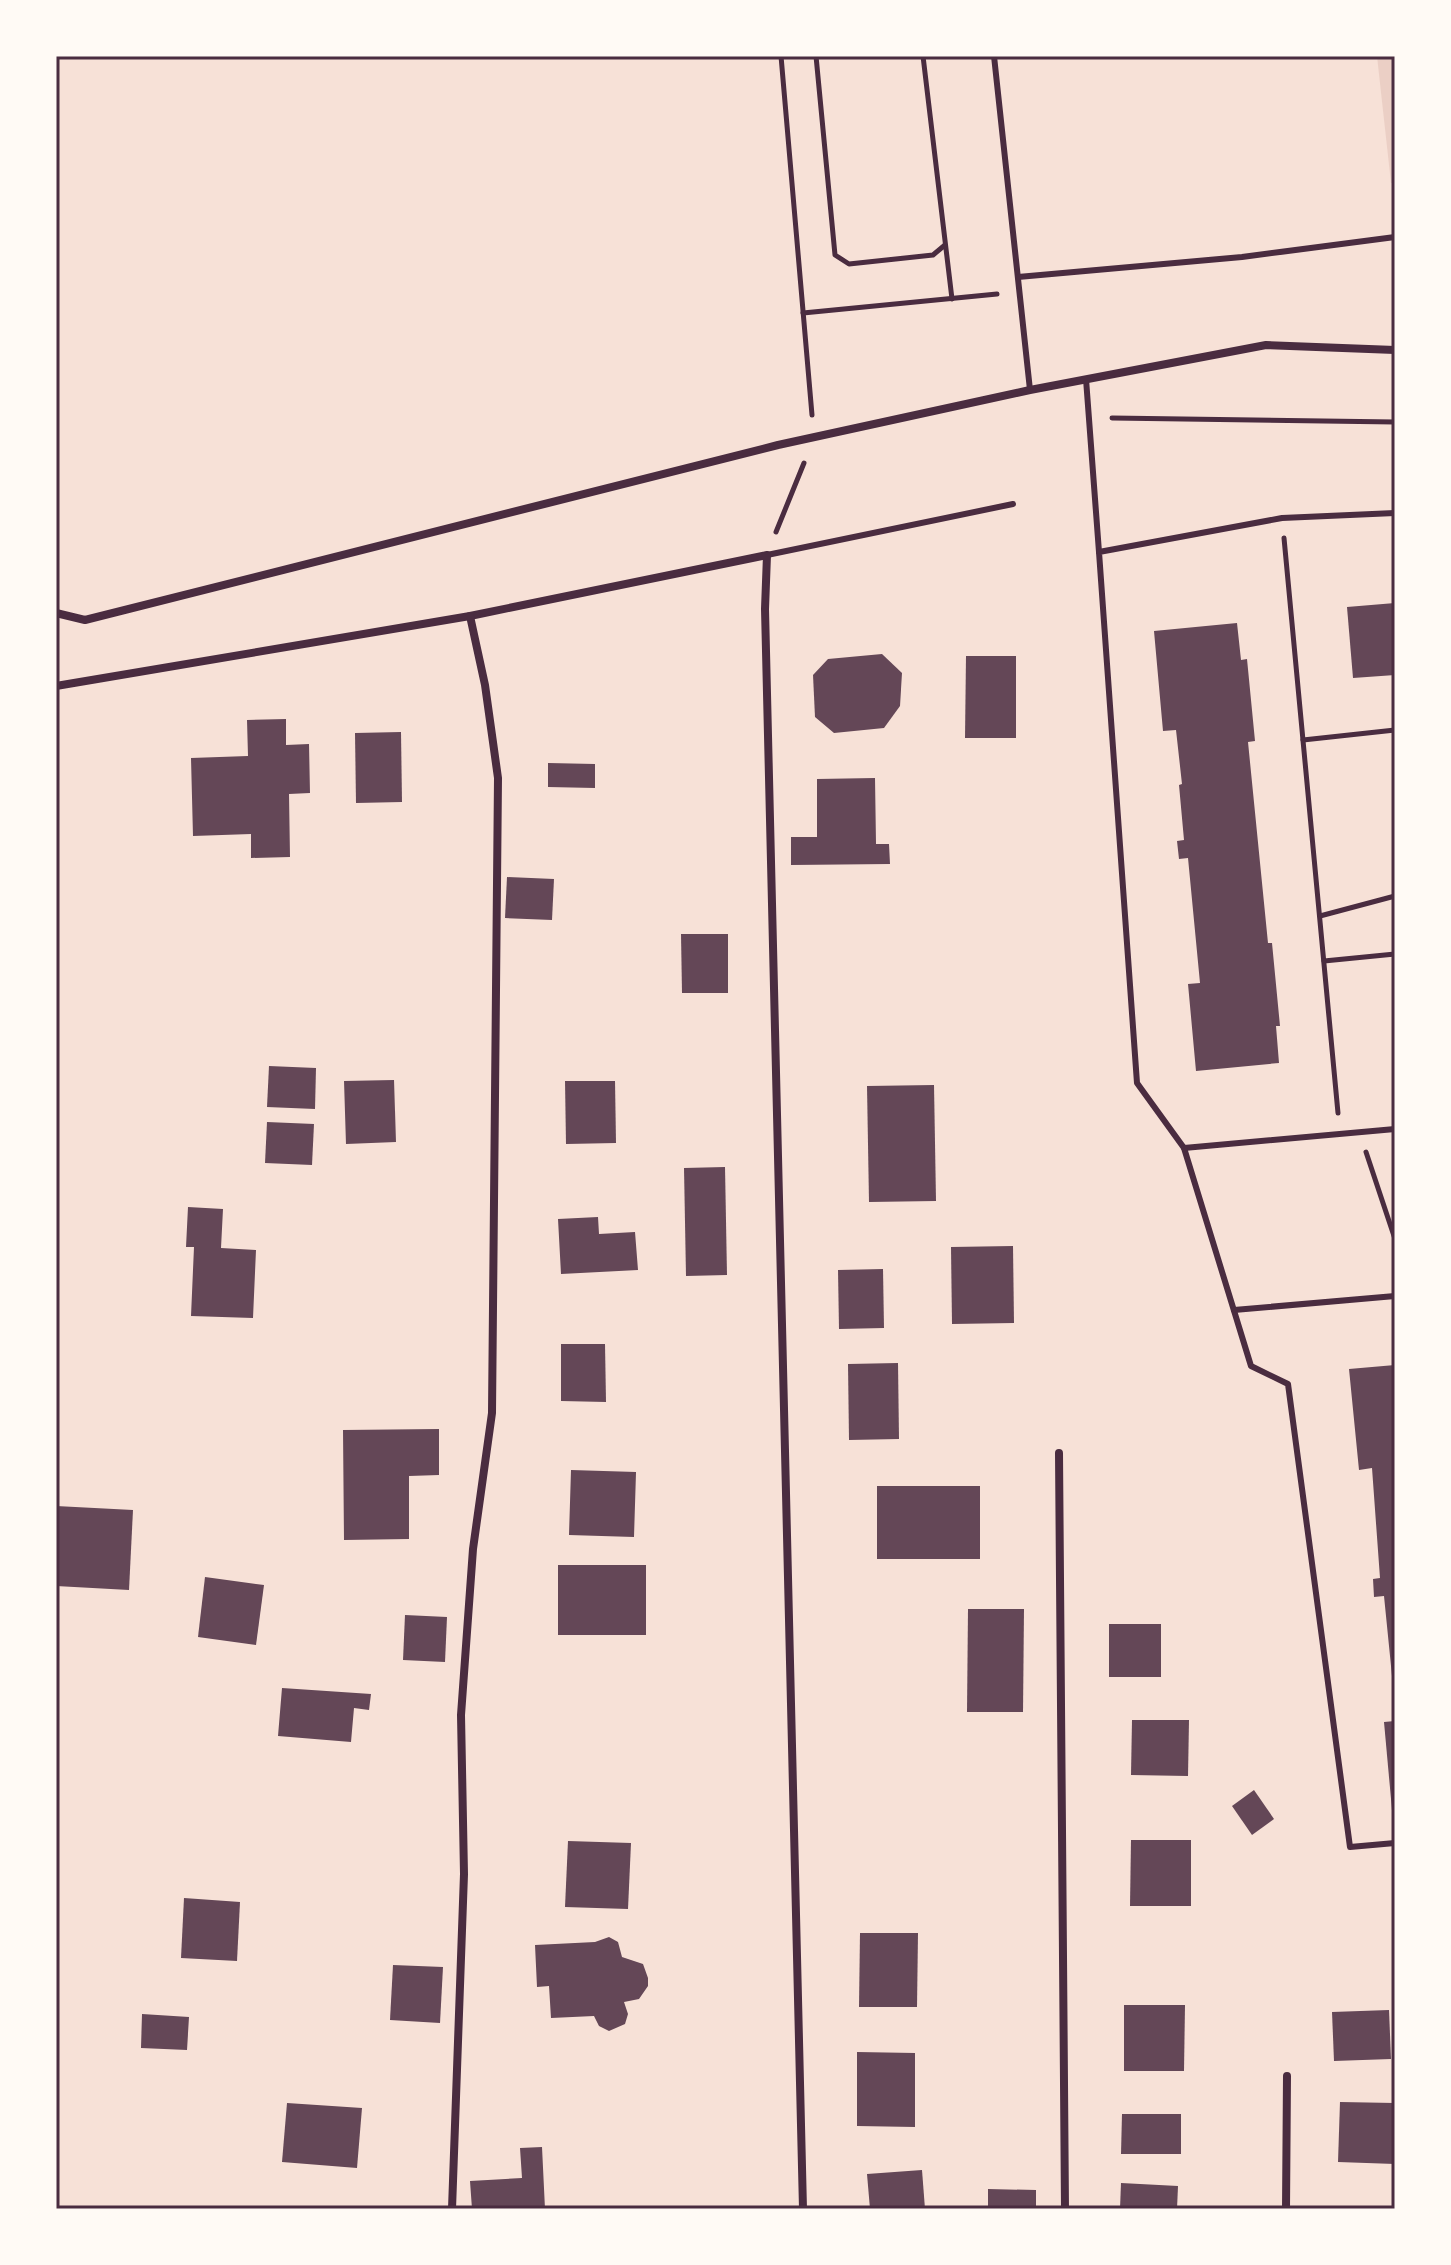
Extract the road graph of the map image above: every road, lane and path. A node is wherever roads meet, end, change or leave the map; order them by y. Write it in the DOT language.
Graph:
graph roads {
  1 [pos="781,56"];
  2 [pos="816,56"];
  3 [pos="923,56"];
  4 [pos="994,56"];
  5 [pos="1395,237"];
  6 [pos="945,245"];
  7 [pos="1018,277"];
  8 [pos="997,294"];
  9 [pos="952,299"];
  10 [pos="803,313"];
  11 [pos="1395,350"];
  12 [pos="1086,379"];
  13 [pos="1030,390"];
  14 [pos="1088,418"];
  15 [pos="1395,422"];
  16 [pos="814,437"];
  17 [pos="1013,504"];
  18 [pos="1395,513"];
  19 [pos="1282,518"];
  20 [pos="1099,552"];
  21 [pos="767,555"];
  22 [pos="56,613"];
  23 [pos="470,616"];
  24 [pos="56,686"];
  25 [pos="1395,730"];
  26 [pos="1303,740"];
  27 [pos="1395,896"];
  28 [pos="1320,916"];
  29 [pos="1395,954"];
  30 [pos="1324,961"];
  31 [pos="1395,1129"];
  32 [pos="1359,1132"];
  33 [pos="1340,1134"];
  34 [pos="1184,1148"];
  35 [pos="1395,1239"];
  36 [pos="1395,1296"];
  37 [pos="1234,1310"];
  38 [pos="1059,1453"];
  39 [pos="1395,1843"];
  40 [pos="1287,2076"];
  41 [pos="452,2209"];
  42 [pos="803,2209"];
  43 [pos="1065,2209"];
  44 [pos="1286,2209"];
  1 -- 10 [label="path"];
  2 -- 6 [label="path"];
  3 -- 6 [label="path"];
  4 -- 7 [label="lane"];
  5 -- 7 [label="lane"];
  6 -- 9 [label="path"];
  7 -- 13 [label="lane"];
  8 -- 9 [label="path"];
  9 -- 10 [label="path"];
  10 -- 16 [label="path"];
  11 -- 12 [label="street"];
  12 -- 13 [label="street"];
  12 -- 14 [label="lane"];
  13 -- 16 [label="street"];
  14 -- 15 [label="path"];
  14 -- 20 [label="lane"];
  16 -- 21 [label="path"];
  16 -- 22 [label="street"];
  17 -- 21 [label="lane"];
  18 -- 19 [label="lane"];
  19 -- 20 [label="lane"];
  19 -- 26 [label="path"];
  20 -- 34 [label="lane"];
  21 -- 23 [label="street"];
  21 -- 42 [label="street"];
  23 -- 24 [label="street"];
  23 -- 41 [label="street"];
  25 -- 26 [label="path"];
  26 -- 28 [label="path"];
  27 -- 28 [label="path"];
  28 -- 30 [label="path"];
  29 -- 30 [label="path"];
  30 -- 33 [label="path"];
  31 -- 32 [label="lane"];
  32 -- 33 [label="lane"];
  32 -- 35 [label="path"];
  33 -- 34 [label="lane"];
  34 -- 37 [label="lane"];
  36 -- 37 [label="lane"];
  37 -- 39 [label="lane"];
  38 -- 43 [label="street"];
  40 -- 44 [label="street"];
}
